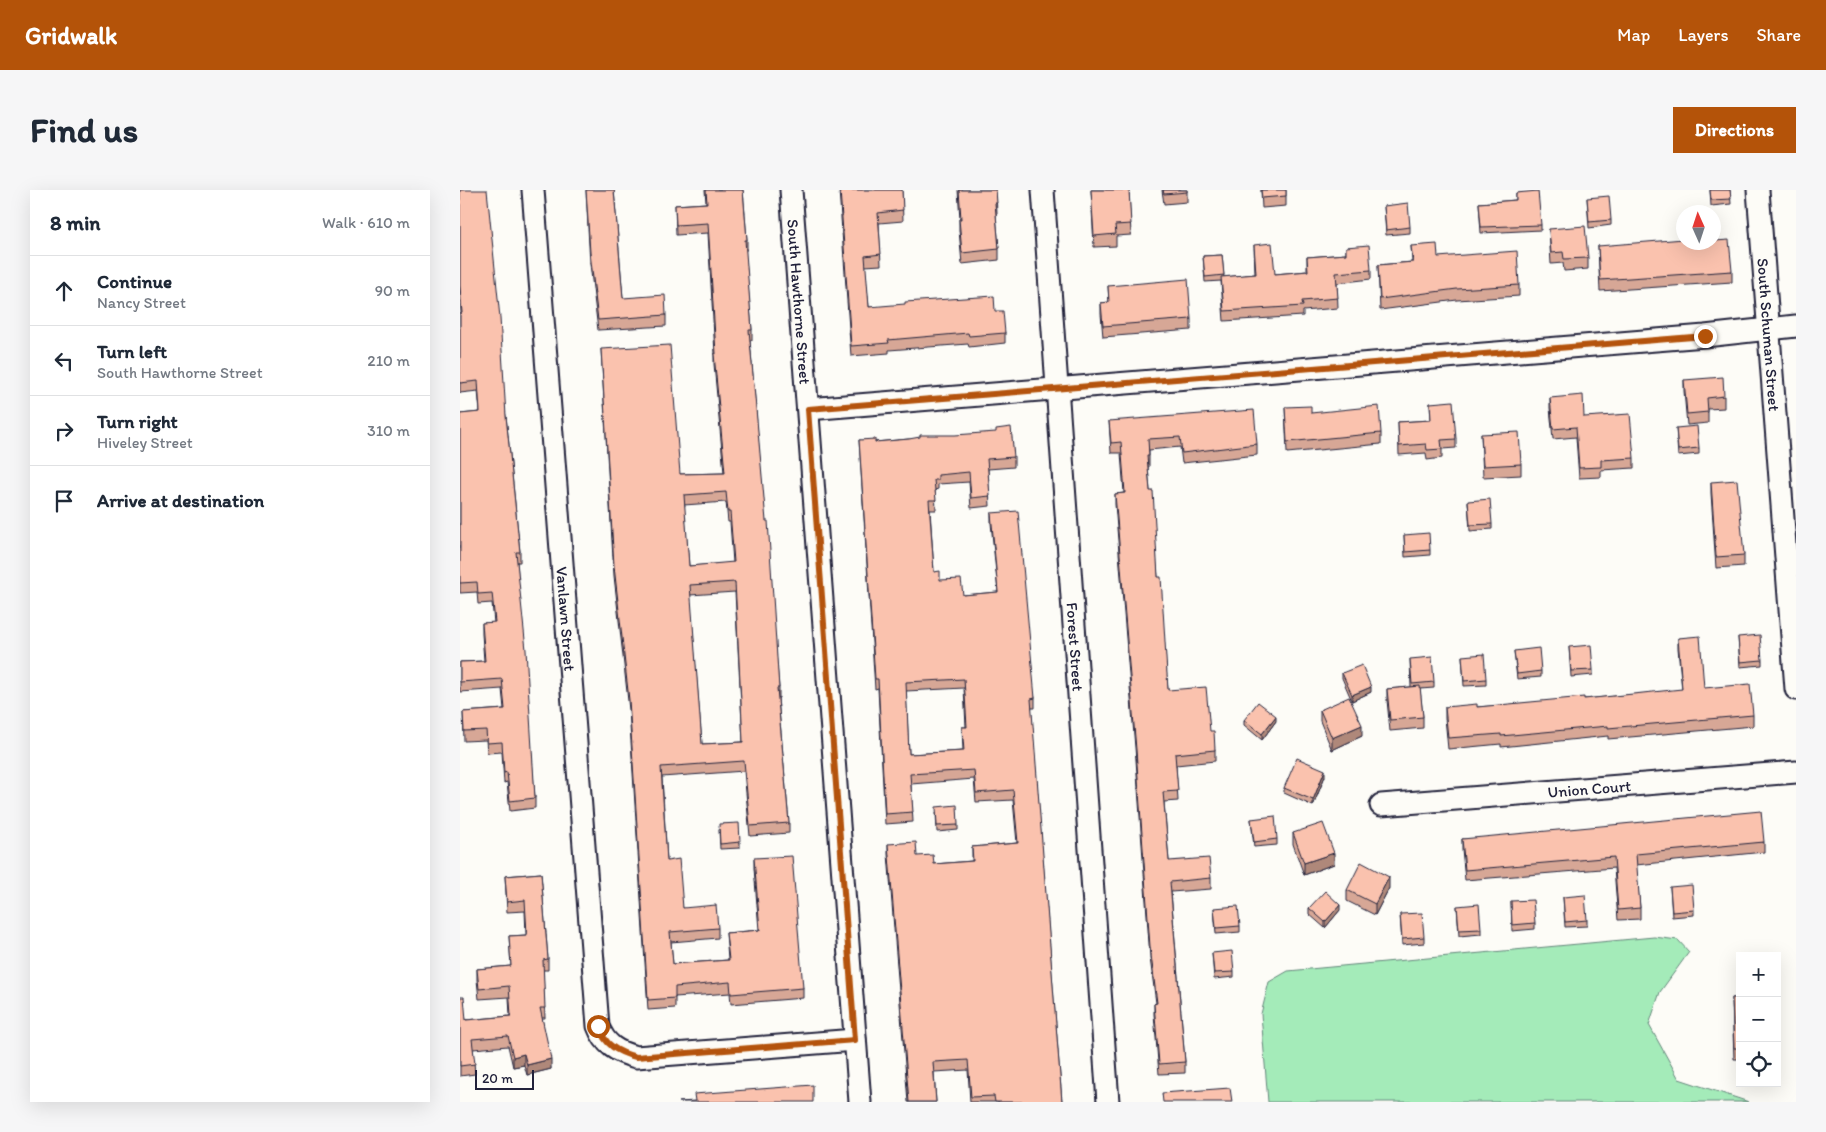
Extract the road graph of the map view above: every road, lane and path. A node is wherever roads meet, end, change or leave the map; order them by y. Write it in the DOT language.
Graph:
graph roads {
  1 [pos="533,190"];
  2 [pos="791,190"];
  3 [pos="1043,190"];
  4 [pos="1758,190"];
  5 [pos="1796,326"];
  6 [pos="1768,329"];
  7 [pos="1058,388"];
  8 [pos="808,409"];
  9 [pos="1796,689"];
  10 [pos="1796,772"];
  11 [pos="1381,805"];
  12 [pos="855,1040"];
  13 [pos="860,1102"];
  14 [pos="1108,1102"];
  1 -- 12 [label="street, Vanlawn Street"];
  2 -- 8 [label="street, South Hawthorne Street"];
  3 -- 7 [label="street, Forest Street"];
  4 -- 6 [label="street, South Schuman Street"];
  5 -- 6 [label="street"];
  6 -- 7 [label="street"];
  6 -- 9 [label="street, South Schuman Street"];
  7 -- 8 [label="street"];
  7 -- 14 [label="street, Forest Street"];
  8 -- 12 [label="street, South Hawthorne Street"];
  10 -- 11 [label="street, Union Court"];
  12 -- 13 [label="street, South Hawthorne Street"];
}
